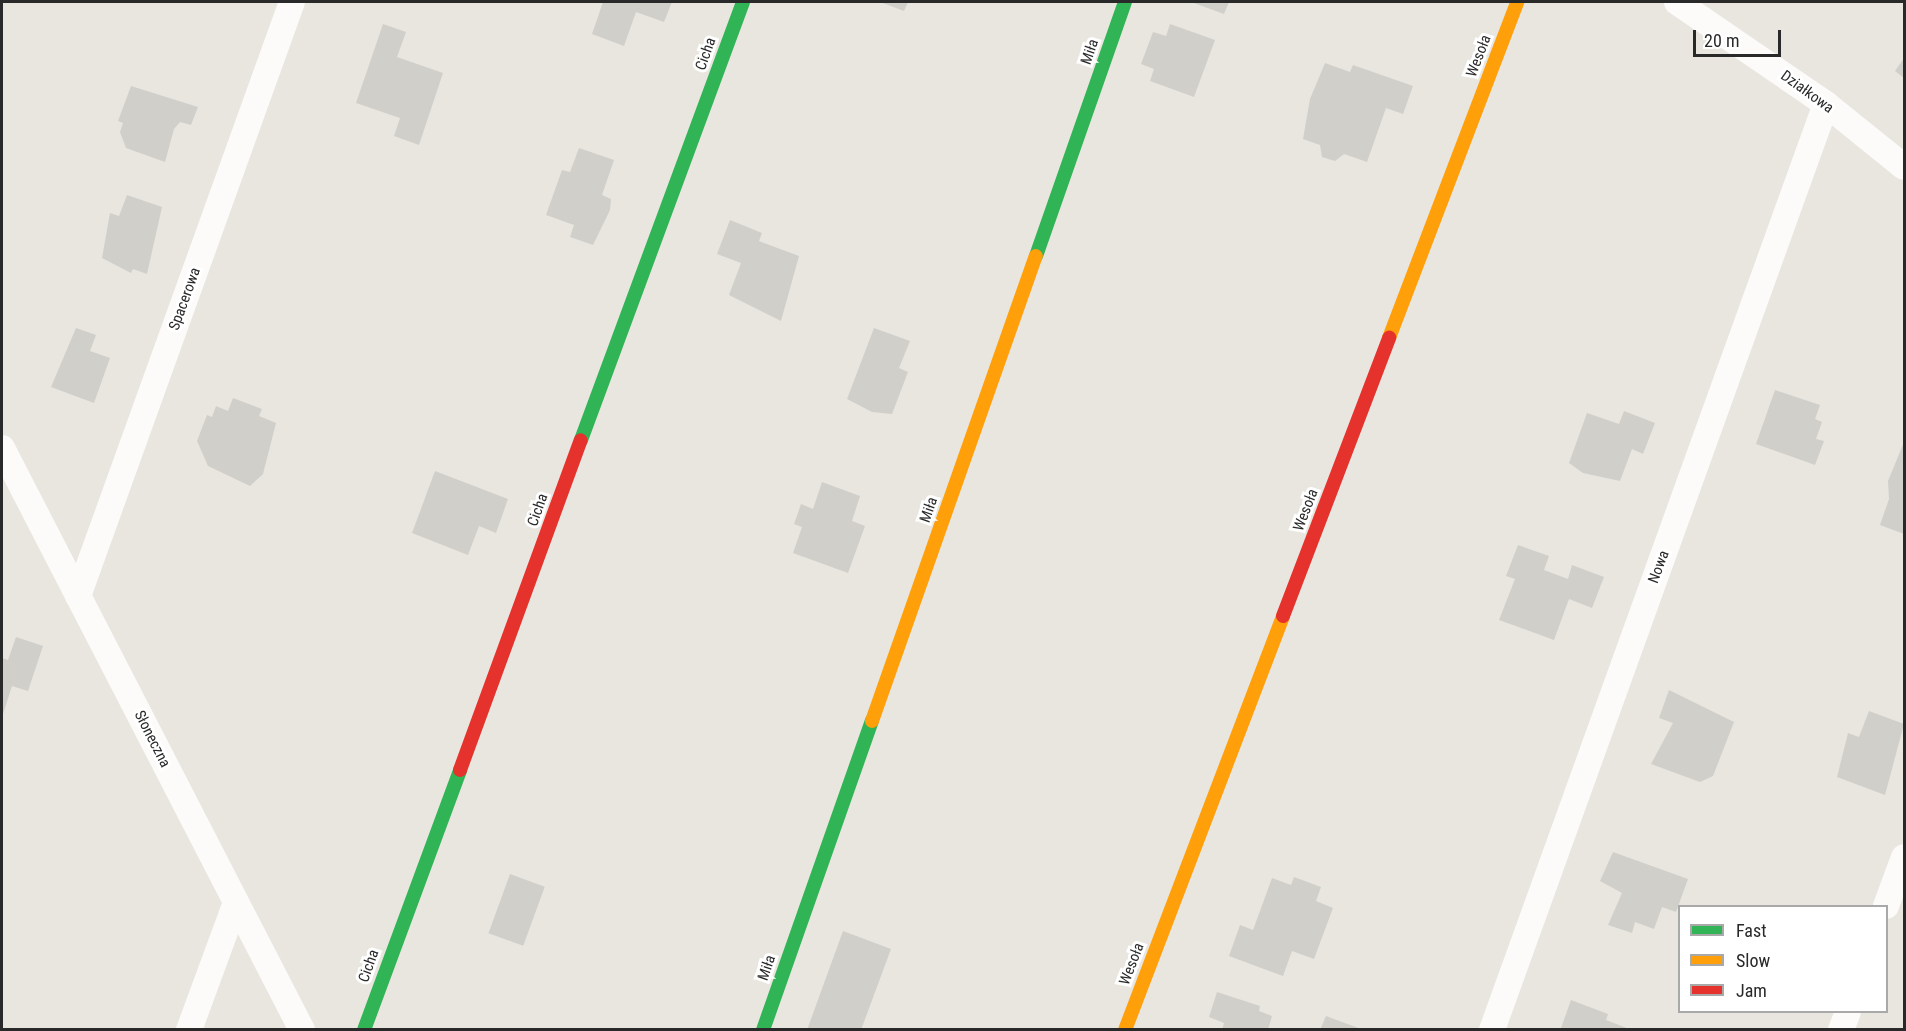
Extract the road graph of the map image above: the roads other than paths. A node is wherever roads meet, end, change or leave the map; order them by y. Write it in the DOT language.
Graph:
graph roads {
  1 [pos="292,2"];
  2 [pos="743,2"];
  3 [pos="1125,2"];
  4 [pos="1517,2"];
  5 [pos="1677,2"];
  6 [pos="1826,104"];
  7 [pos="1905,167"];
  8 [pos="2,448"];
  9 [pos="78,596"];
  10 [pos="1905,857"];
  11 [pos="236,902"];
  12 [pos="1886,905"];
  13 [pos="1847,1013"];
  14 [pos="189,1029"];
  15 [pos="302,1029"];
  16 [pos="364,1029"];
  17 [pos="763,1029"];
  18 [pos="1125,1029"];
  19 [pos="1492,1029"];
  20 [pos="1841,1029"];
  1 -- 9 [label="street, Spacerowa"];
  2 -- 16 [label="street, Cicha"];
  3 -- 17 [label="street, Miła"];
  4 -- 18 [label="street, Wesoła"];
  5 -- 6 [label="street, Działkowa"];
  6 -- 7 [label="street, Działkowa"];
  6 -- 19 [label="street, Nowa"];
  8 -- 9 [label="street, Słoneczna"];
  9 -- 11 [label="street, Słoneczna"];
  10 -- 12 [label="street"];
  11 -- 14 [label="street"];
  11 -- 15 [label="street, Słoneczna"];
  13 -- 20 [label="street"];
}
